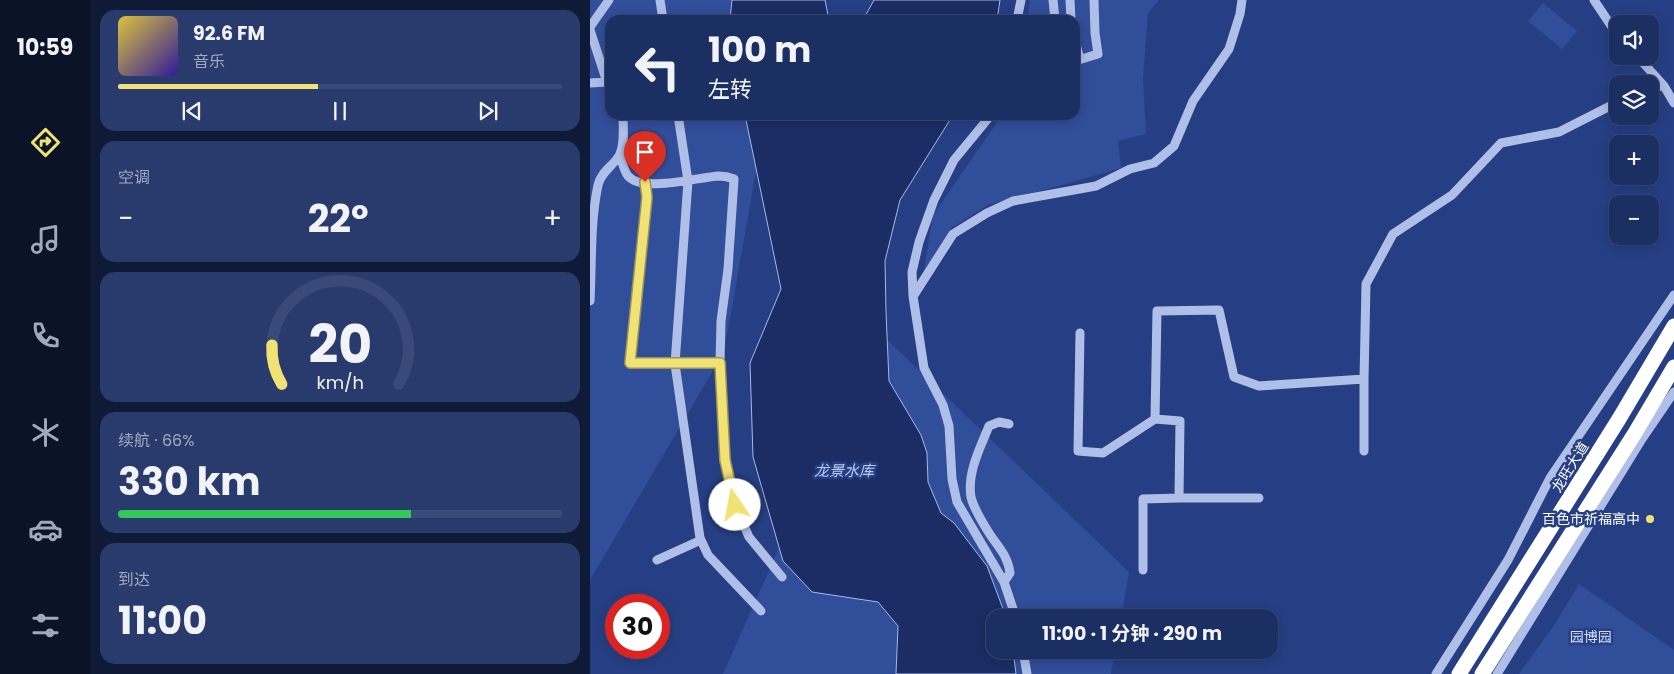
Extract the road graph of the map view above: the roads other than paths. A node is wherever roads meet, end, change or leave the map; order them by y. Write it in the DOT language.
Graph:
graph roads {
  1 [pos="609,0"];
  2 [pos="660,0"];
  3 [pos="1021,0"];
  4 [pos="1053,0"];
  5 [pos="1070,0"];
  6 [pos="1094,0"];
  7 [pos="1242,0"];
  8 [pos="1594,0"];
  9 [pos="662,15"];
  10 [pos="1019,15"];
  11 [pos="1055,15"];
  12 [pos="1071,15"];
  13 [pos="1609,22"];
  14 [pos="590,28"];
  15 [pos="1080,59"];
  16 [pos="1645,65"];
  17 [pos="605,75"];
  18 [pos="590,82"];
  19 [pos="605,84"];
  20 [pos="1659,86"];
  21 [pos="1664,86"];
  22 [pos="1674,103"];
  23 [pos="1609,107"];
  24 [pos="623,120"];
  25 [pos="679,120"];
  26 [pos="986,120"];
  27 [pos="620,155"];
  28 [pos="688,181"];
  29 [pos="645,182"];
  30 [pos="1674,295"];
  31 [pos="913,296"];
  32 [pos="590,301"];
  33 [pos="1674,326"];
  34 [pos="1080,333"];
  35 [pos="720,363"];
  36 [pos="675,364"];
  37 [pos="1674,367"];
  38 [pos="1364,379"];
  39 [pos="1674,392"];
  40 [pos="1155,419"];
  41 [pos="1009,424"];
  42 [pos="1364,450"];
  43 [pos="1180,498"];
  44 [pos="1259,498"];
  45 [pos="701,540"];
  46 [pos="657,560"];
  47 [pos="1143,570"];
  48 [pos="782,577"];
  49 [pos="1004,582"];
  50 [pos="1013,609"];
  51 [pos="761,611"];
  52 [pos="1024,659"];
  53 [pos="1026,674"];
  54 [pos="1436,674"];
  55 [pos="1459,674"];
  56 [pos="1482,674"];
  57 [pos="1497,674"];
  1 -- 14 [label="street"];
  2 -- 9 [label="street"];
  3 -- 10 [label="street"];
  4 -- 11 [label="street"];
  5 -- 12 [label="street"];
  6 -- 15 [label="street"];
  7 -- 31 [label="street"];
  8 -- 13 [label="street"];
  14 -- 17 [label="street"];
  16 -- 21 [label="street"];
  18 -- 19 [label="street"];
  20 -- 21 [label="street"];
  21 -- 22 [label="street"];
  23 -- 38 [label="street"];
  24 -- 27 [label="street"];
  25 -- 28 [label="street"];
  26 -- 31 [label="street"];
  27 -- 29 [label="street"];
  27 -- 32 [label="street"];
  28 -- 29 [label="street"];
  28 -- 35 [label="street"];
  28 -- 36 [label="street"];
  29 -- 36 [label="street"];
  30 -- 54 [label="street"];
  31 -- 49 [label="street"];
  33 -- 55 [label="highway, 龙旺大道"];
  34 -- 40 [label="street"];
  35 -- 36 [label="street"];
  35 -- 48 [label="street"];
  36 -- 45 [label="street"];
  37 -- 56 [label="highway"];
  38 -- 40 [label="street"];
  38 -- 42 [label="street"];
  39 -- 57 [label="street"];
  40 -- 43 [label="street"];
  41 -- 49 [label="street"];
  43 -- 44 [label="street"];
  43 -- 47 [label="street"];
  45 -- 46 [label="street"];
  45 -- 51 [label="street"];
  49 -- 50 [label="street"];
  52 -- 53 [label="street"];
}
